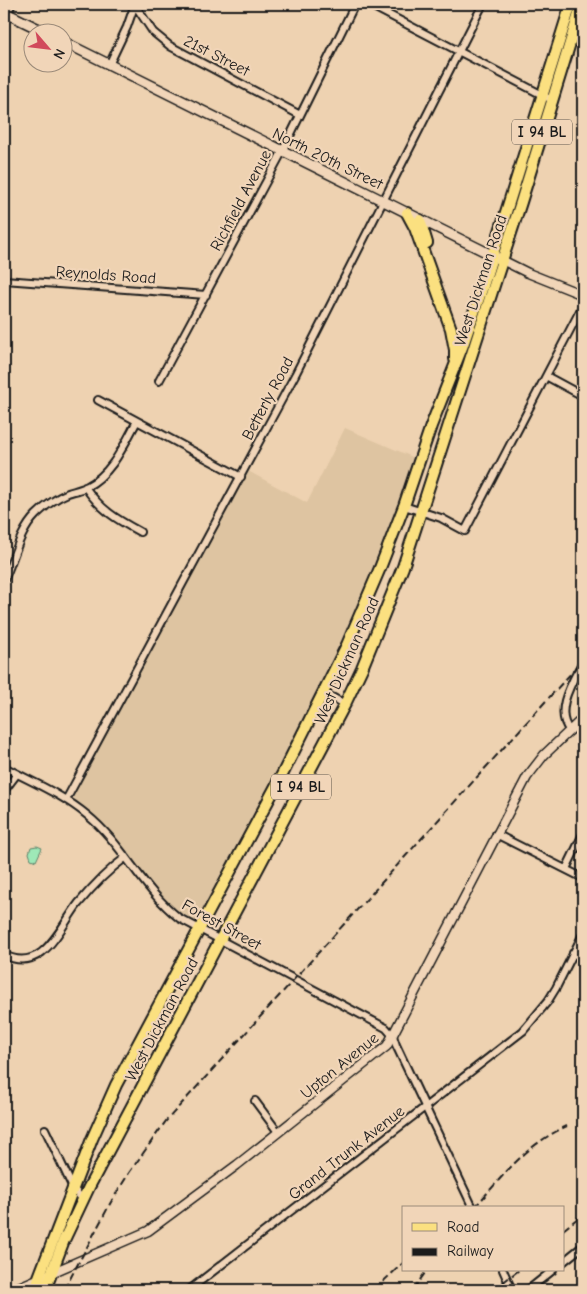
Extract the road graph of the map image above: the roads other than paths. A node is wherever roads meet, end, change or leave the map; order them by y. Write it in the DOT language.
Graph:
graph roads {
  1 [pos="12,4"];
  2 [pos="136,4"];
  3 [pos="354,4"];
  4 [pos="368,4"];
  5 [pos="483,4"];
  6 [pos="571,4"];
  7 [pos="582,4"];
  8 [pos="5,13"];
  9 [pos="24,22"];
  10 [pos="72,46"];
  11 [pos="459,52"];
  12 [pos="109,65"];
  13 [pos="542,95"];
  14 [pos="552,100"];
  15 [pos="300,115"];
  16 [pos="282,152"];
  17 [pos="382,202"];
  18 [pos="407,213"];
  19 [pos="420,220"];
  20 [pos="497,257"];
  21 [pos="4,280"];
  22 [pos="206,295"];
  23 [pos="583,295"];
  24 [pos="583,305"];
  25 [pos="463,345"];
  26 [pos="469,364"];
  27 [pos="454,365"];
  28 [pos="546,376"];
  29 [pos="158,381"];
  30 [pos="583,396"];
  31 [pos="98,400"];
  32 [pos="137,421"];
  33 [pos="241,477"];
  34 [pos="86,487"];
  35 [pos="404,506"];
  36 [pos="421,512"];
  37 [pos="140,532"];
  38 [pos="4,580"];
  39 [pos="583,662"];
  40 [pos="324,693"];
  41 [pos="345,704"];
  42 [pos="583,718"];
  43 [pos="570,731"];
  44 [pos="4,767"];
  45 [pos="17,774"];
  46 [pos="4,791"];
  47 [pos="66,800"];
  48 [pos="496,834"];
  49 [pos="583,834"];
  50 [pos="126,858"];
  51 [pos="566,869"];
  52 [pos="583,878"];
  53 [pos="200,930"];
  54 [pos="583,934"];
  55 [pos="219,940"];
  56 [pos="573,953"];
  57 [pos="4,955"];
  58 [pos="583,958"];
  59 [pos="394,1036"];
  60 [pos="255,1101"];
  61 [pos="425,1108"];
  62 [pos="45,1128"];
  63 [pos="278,1132"];
  64 [pos="73,1188"];
  65 [pos="83,1200"];
  66 [pos="472,1206"];
  67 [pos="583,1246"];
  68 [pos="564,1261"];
  69 [pos="52,1272"];
  70 [pos="504,1272"];
  71 [pos="550,1272"];
  72 [pos="39,1278"];
  73 [pos="12,1290"];
  74 [pos="36,1290"];
  75 [pos="45,1290"];
  76 [pos="189,1290"];
  77 [pos="512,1290"];
  78 [pos="528,1290"];
  1 -- 8 [label="street"];
  2 -- 12 [label="street"];
  2 -- 15 [label="street, 21st Street"];
  3 -- 15 [label="street, Richfield Avenue"];
  4 -- 11 [label="street"];
  5 -- 11 [label="street, Betterly Road"];
  6 -- 13 [label="main road, West Dickman Road / I 94 BL"];
  7 -- 14 [label="main road, West Dickman Road / I 94 BL"];
  8 -- 9 [label="main road"];
  10 -- 12 [label="main road, North 20th Street"];
  11 -- 13 [label="street"];
  11 -- 17 [label="street, Betterly Road"];
  12 -- 16 [label="main road, North 20th Street"];
  13 -- 14 [label="street"];
  13 -- 20 [label="main road, West Dickman Road / I 94 BL"];
  14 -- 20 [label="main road, West Dickman Road / I 94 BL"];
  15 -- 16 [label="street, Richfield Avenue"];
  16 -- 17 [label="main road, North 20th Street"];
  16 -- 22 [label="street, Richfield Avenue"];
  17 -- 18 [label="main road, North 20th Street"];
  17 -- 33 [label="street, Betterly Road"];
  18 -- 19 [label="main road, North 20th Street"];
  18 -- 27 [label="main road"];
  19 -- 20 [label="main road, North 20th Street"];
  19 -- 25 [label="main road"];
  20 -- 23 [label="street, North 20th Street"];
  20 -- 25 [label="main road, West Dickman Road / I 94 BL"];
  20 -- 26 [label="main road, West Dickman Road / I 94 BL"];
  21 -- 22 [label="street, Reynolds Road"];
  22 -- 29 [label="street, Richfield Avenue"];
  24 -- 28 [label="street"];
  25 -- 26 [label="main road"];
  25 -- 27 [label="main road, West Dickman Road / I 94 BL"];
  26 -- 36 [label="main road, West Dickman Road / I 94 BL"];
  27 -- 35 [label="main road, West Dickman Road / I 94 BL"];
  28 -- 30 [label="street"];
  28 -- 36 [label="street"];
  31 -- 32 [label="street"];
  32 -- 33 [label="street"];
  32 -- 34 [label="street"];
  33 -- 47 [label="street, Betterly Road"];
  34 -- 37 [label="street"];
  34 -- 38 [label="street"];
  35 -- 36 [label="street"];
  35 -- 40 [label="main road, West Dickman Road / I 94 BL"];
  36 -- 41 [label="main road, West Dickman Road / I 94 BL"];
  39 -- 43 [label="street"];
  40 -- 41 [label="street"];
  40 -- 53 [label="main road, West Dickman Road / I 94 BL"];
  41 -- 55 [label="main road, West Dickman Road / I 94 BL"];
  42 -- 43 [label="street, Upton Avenue"];
  43 -- 48 [label="street, Upton Avenue"];
  44 -- 45 [label="street, Forest Street"];
  45 -- 46 [label="street"];
  45 -- 47 [label="street, Forest Street"];
  47 -- 50 [label="street, Forest Street"];
  48 -- 51 [label="street"];
  48 -- 59 [label="street, Upton Avenue"];
  49 -- 51 [label="street"];
  50 -- 53 [label="street, Forest Street"];
  50 -- 57 [label="street"];
  51 -- 52 [label="street"];
  53 -- 55 [label="street, Forest Street"];
  53 -- 64 [label="main road, West Dickman Road / I 94 BL"];
  54 -- 56 [label="street, Grand Trunk Avenue"];
  55 -- 59 [label="street, Forest Street"];
  55 -- 65 [label="main road, West Dickman Road / I 94 BL"];
  56 -- 58 [label="street"];
  56 -- 61 [label="street, Grand Trunk Avenue"];
  59 -- 61 [label="street"];
  59 -- 63 [label="street, Upton Avenue"];
  60 -- 63 [label="street"];
  61 -- 66 [label="street"];
  61 -- 76 [label="street, Grand Trunk Avenue"];
  62 -- 64 [label="street"];
  63 -- 69 [label="street, Upton Avenue"];
  64 -- 65 [label="street"];
  64 -- 72 [label="main road, West Dickman Road / I 94 BL"];
  65 -- 69 [label="main road, West Dickman Road / I 94 BL"];
  67 -- 68 [label="street"];
  69 -- 72 [label="street, Upton Avenue"];
  69 -- 75 [label="main road, West Dickman Road / I 94 BL"];
  70 -- 77 [label="street"];
  71 -- 78 [label="street"];
  72 -- 73 [label="street, Upton Avenue"];
  72 -- 74 [label="main road, West Dickman Road / I 94 BL"];
}
